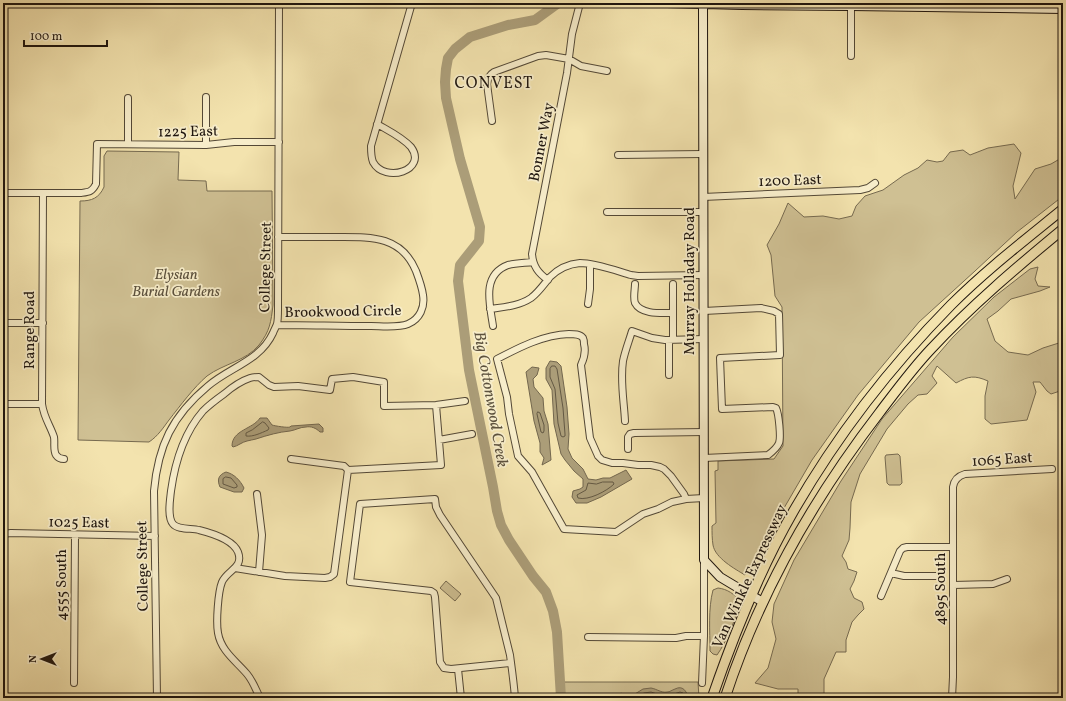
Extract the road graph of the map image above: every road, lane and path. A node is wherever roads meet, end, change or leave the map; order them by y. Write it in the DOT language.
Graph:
graph roads {
  1 [pos="279,3"];
  2 [pos="412,3"];
  3 [pos="580,3"];
  4 [pos="667,3"];
  5 [pos="703,4"];
  6 [pos="805,4"];
  7 [pos="836,4"];
  8 [pos="987,5"];
  9 [pos="851,6"];
  10 [pos="1063,8"];
  11 [pos="851,56"];
  12 [pos="569,59"];
  13 [pos="607,71"];
  14 [pos="206,97"];
  15 [pos="128,98"];
  16 [pos="492,121"];
  17 [pos="378,124"];
  18 [pos="279,142"];
  19 [pos="128,144"];
  20 [pos="206,145"];
  21 [pos="703,154"];
  22 [pos="618,155"];
  23 [pos="875,183"];
  24 [pos="3,192"];
  25 [pos="43,193"];
  26 [pos="703,197"];
  27 [pos="1063,209"];
  28 [pos="607,212"];
  29 [pos="703,212"];
  30 [pos="1063,229"];
  31 [pos="278,237"];
  32 [pos="533,262"];
  33 [pos="590,264"];
  34 [pos="704,275"];
  35 [pos="548,280"];
  36 [pos="635,284"];
  37 [pos="673,284"];
  38 [pos="588,304"];
  39 [pos="490,309"];
  40 [pos="704,311"];
  41 [pos="673,313"];
  42 [pos="3,323"];
  43 [pos="42,323"];
  44 [pos="277,325"];
  45 [pos="493,326"];
  46 [pos="704,339"];
  47 [pos="671,340"];
  48 [pos="669,375"];
  49 [pos="465,401"];
  50 [pos="3,404"];
  51 [pos="42,404"];
  52 [pos="436,405"];
  53 [pos="625,420"];
  54 [pos="704,432"];
  55 [pos="472,434"];
  56 [pos="439,440"];
  57 [pos="628,449"];
  58 [pos="704,458"];
  59 [pos="64,459"];
  60 [pos="291,459"];
  61 [pos="1052,469"];
  62 [pos="348,470"];
  63 [pos="955,480"];
  64 [pos="257,494"];
  65 [pos="704,498"];
  66 [pos="686,499"];
  67 [pos="3,534"];
  68 [pos="74,535"];
  69 [pos="155,536"];
  70 [pos="953,547"];
  71 [pos="704,560"];
  72 [pos="235,568"];
  73 [pos="259,572"];
  74 [pos="891,573"];
  75 [pos="936,576"];
  76 [pos="1007,579"];
  77 [pos="953,585"];
  78 [pos="751,596"];
  79 [pos="881,596"];
  80 [pos="763,602"];
  81 [pos="704,636"];
  82 [pos="588,637"];
  83 [pos="511,663"];
  84 [pos="458,669"];
  85 [pos="74,683"];
  86 [pos="702,683"];
  87 [pos="156,698"];
  88 [pos="260,698"];
  89 [pos="461,698"];
  90 [pos="515,698"];
  91 [pos="712,698"];
  92 [pos="725,698"];
  93 [pos="952,698"];
  1 -- 18 [label="street, College Street"];
  2 -- 17 [label="street"];
  3 -- 12 [label="street, Bonner Way"];
  4 -- 5 [label="main road"];
  5 -- 6 [label="main road"];
  5 -- 21 [label="main road, Murray Holladay Road"];
  6 -- 7 [label="main road"];
  7 -- 9 [label="main road"];
  8 -- 9 [label="main road"];
  8 -- 10 [label="main road"];
  9 -- 11 [label="street"];
  12 -- 13 [label="street"];
  12 -- 16 [label="street"];
  12 -- 32 [label="street, Bonner Way"];
  14 -- 20 [label="street"];
  15 -- 19 [label="street"];
  17 -- 17 [label="street"];
  18 -- 20 [label="street, 1225 East"];
  18 -- 31 [label="street, College Street"];
  19 -- 20 [label="street, 1225 East"];
  19 -- 25 [label="street, 1225 East"];
  21 -- 22 [label="street"];
  21 -- 26 [label="main road, Murray Holladay Road"];
  23 -- 26 [label="street, 1200 East"];
  24 -- 25 [label="street"];
  25 -- 43 [label="street, Range Road"];
  26 -- 29 [label="main road, Murray Holladay Road"];
  27 -- 78 [label="main road, Van Winkle Expressway"];
  28 -- 29 [label="street"];
  29 -- 34 [label="main road, Murray Holladay Road"];
  30 -- 80 [label="main road, Van Winkle Expressway"];
  31 -- 44 [label="street, College Street"];
  31 -- 44 [label="street, Brookwood Circle"];
  32 -- 35 [label="street"];
  32 -- 39 [label="street"];
  33 -- 34 [label="street"];
  33 -- 35 [label="street"];
  33 -- 38 [label="street"];
  34 -- 40 [label="main road, Murray Holladay Road"];
  35 -- 39 [label="street"];
  36 -- 41 [label="street"];
  37 -- 41 [label="street"];
  39 -- 45 [label="street"];
  40 -- 46 [label="main road, Murray Holladay Road"];
  40 -- 58 [label="street"];
  41 -- 47 [label="street"];
  42 -- 43 [label="street"];
  43 -- 51 [label="street, Range Road"];
  44 -- 69 [label="street, College Street"];
  46 -- 47 [label="street"];
  46 -- 54 [label="main road, Murray Holladay Road"];
  47 -- 48 [label="street"];
  47 -- 53 [label="street"];
  49 -- 52 [label="street"];
  50 -- 51 [label="street"];
  51 -- 59 [label="street, Range Road"];
  52 -- 56 [label="street"];
  52 -- 72 [label="street"];
  54 -- 57 [label="street"];
  54 -- 58 [label="main road, Murray Holladay Road"];
  55 -- 56 [label="street"];
  56 -- 62 [label="street"];
  58 -- 65 [label="main road, Murray Holladay Road"];
  60 -- 62 [label="street"];
  61 -- 63 [label="street, 1065 East"];
  62 -- 73 [label="street"];
  63 -- 70 [label="street, 4895 South"];
  64 -- 73 [label="street"];
  65 -- 66 [label="street"];
  65 -- 71 [label="main road, Murray Holladay Road"];
  66 -- 66 [label="street"];
  67 -- 68 [label="street, 1025 East"];
  68 -- 69 [label="street, 1025 East"];
  68 -- 85 [label="street, 4555 South"];
  69 -- 87 [label="street, College Street"];
  70 -- 74 [label="street"];
  70 -- 77 [label="street, 4895 South"];
  71 -- 78 [label="main road"];
  71 -- 81 [label="street, Murray Holladay Road"];
  72 -- 73 [label="street"];
  72 -- 88 [label="street"];
  74 -- 75 [label="street"];
  74 -- 79 [label="street"];
  76 -- 77 [label="street"];
  77 -- 93 [label="street, 4895 South"];
  78 -- 80 [label="main road"];
  78 -- 91 [label="main road, Van Winkle Expressway"];
  80 -- 92 [label="main road, Van Winkle Expressway"];
  81 -- 82 [label="street"];
  81 -- 86 [label="street, Murray Holladay Road"];
  83 -- 84 [label="street"];
  83 -- 84 [label="street"];
  83 -- 90 [label="street"];
  84 -- 89 [label="street"];
}
